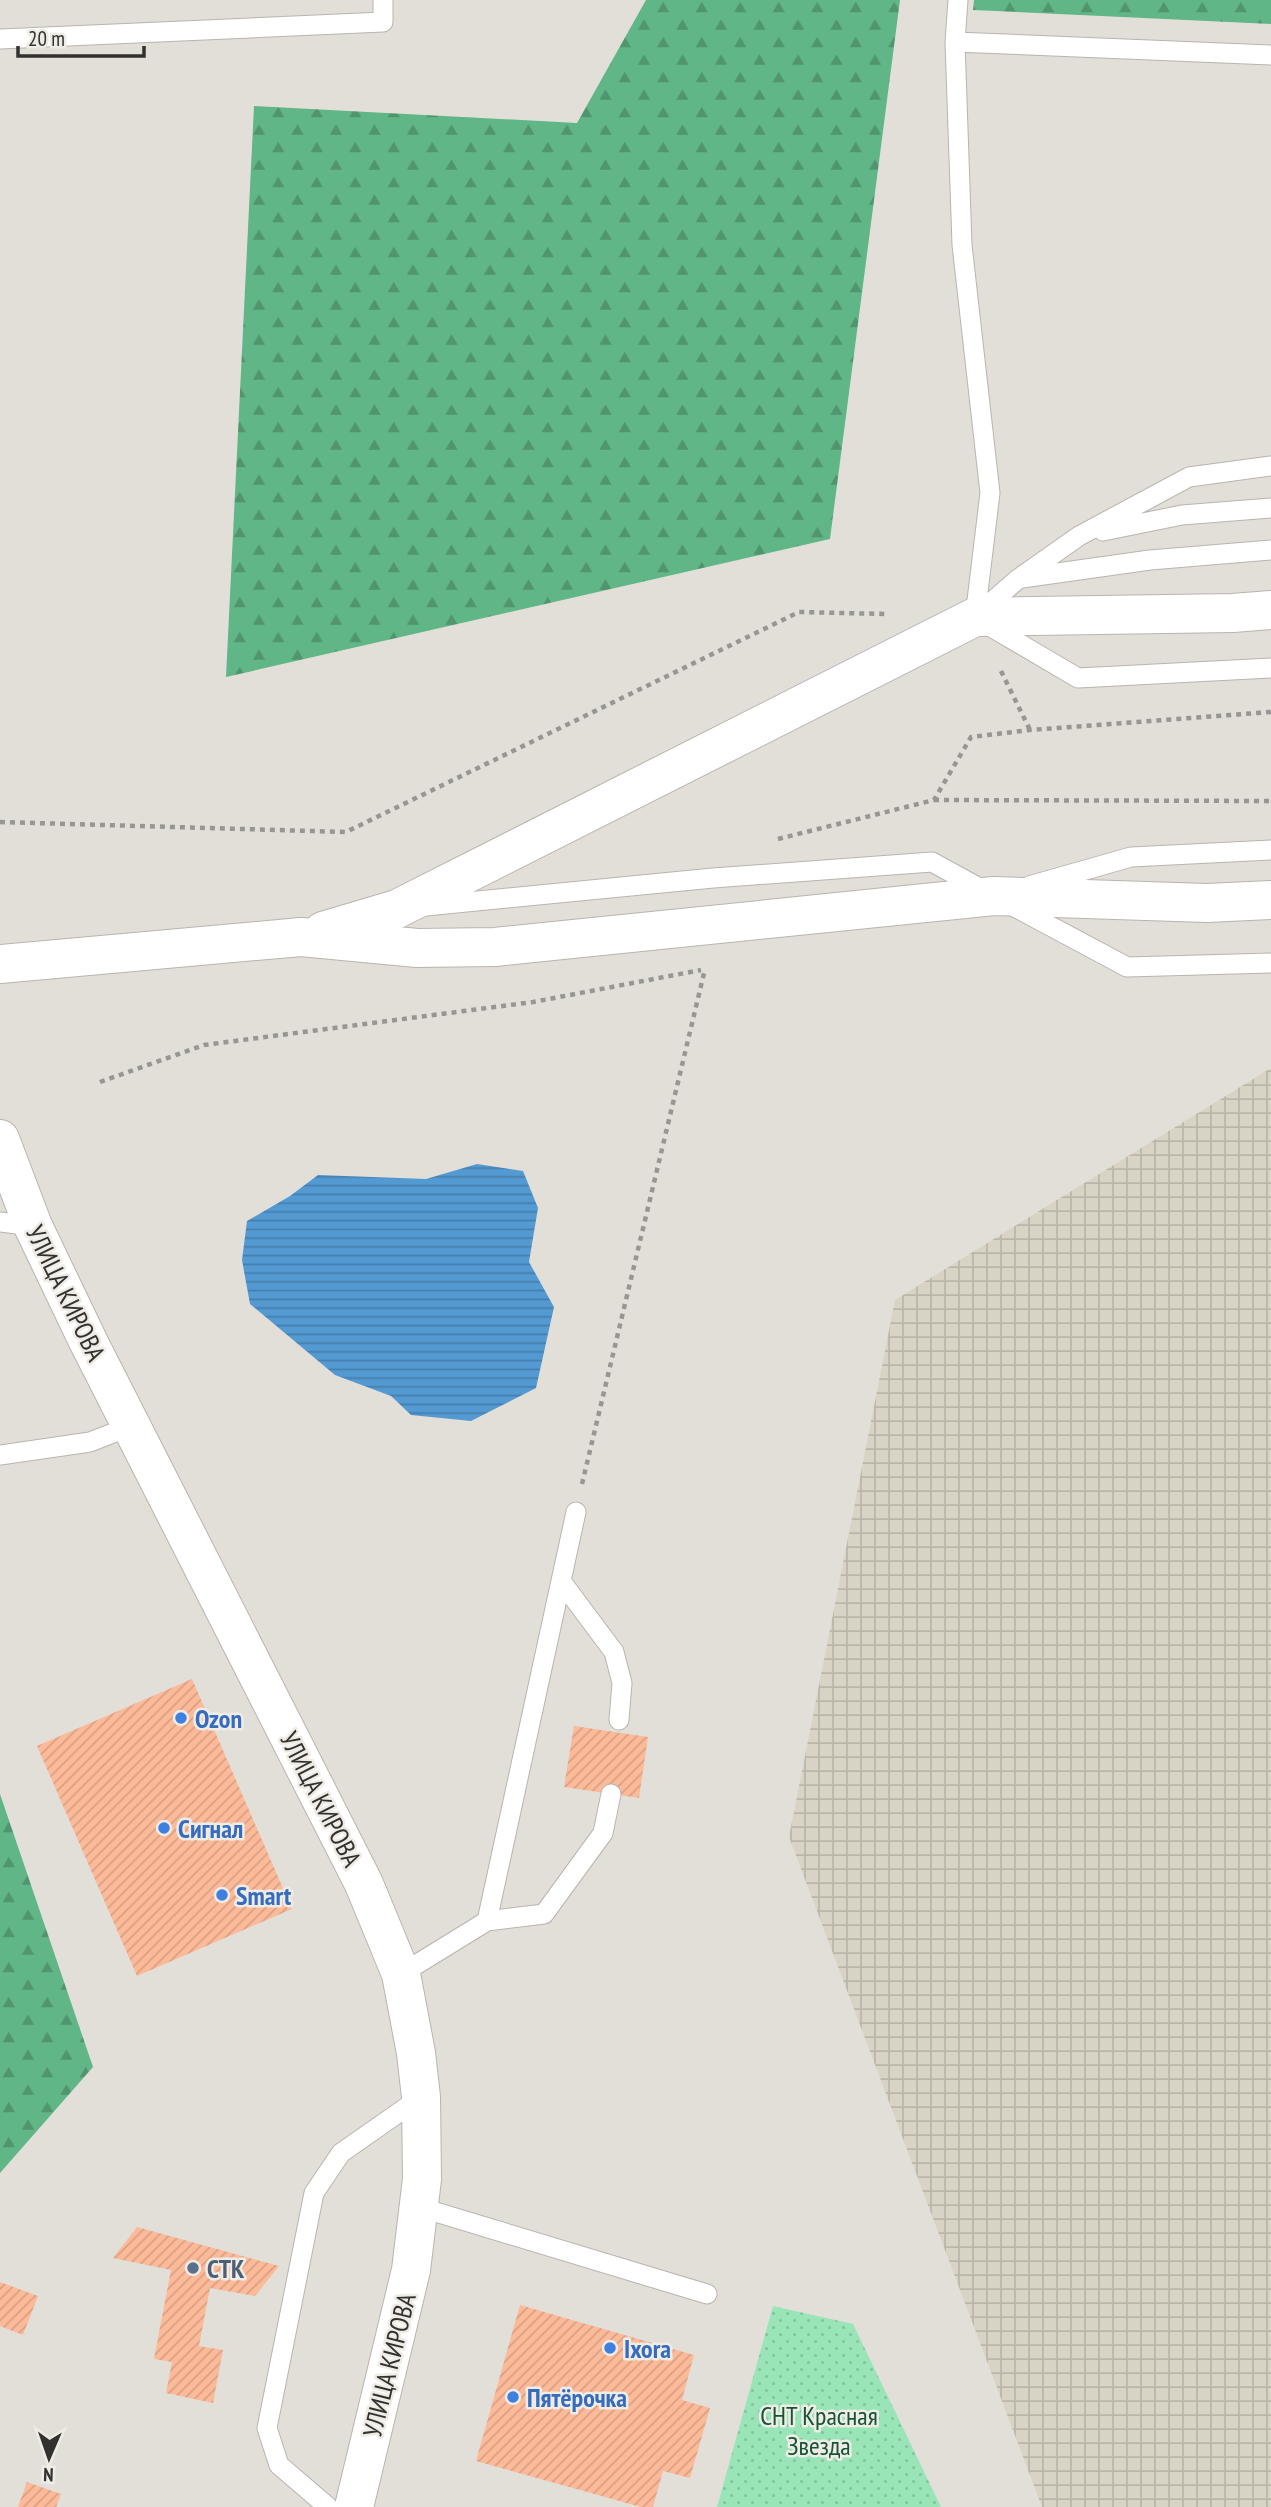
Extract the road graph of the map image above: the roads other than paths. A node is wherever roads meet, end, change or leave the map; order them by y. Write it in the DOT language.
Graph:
graph roads {
  1 [pos="383,0"];
  2 [pos="958,0"];
  3 [pos="0,39"];
  4 [pos="955,42"];
  5 [pos="1271,55"];
  6 [pos="1271,466"];
  7 [pos="1271,508"];
  8 [pos="1079,536"];
  9 [pos="1271,550"];
  10 [pos="1018,579"];
  11 [pos="1271,610"];
  12 [pos="975,617"];
  13 [pos="1271,668"];
  14 [pos="1271,850"];
  15 [pos="994,896"];
  16 [pos="1271,901"];
  17 [pos="397,909"];
  18 [pos="301,937"];
  19 [pos="1271,963"];
  20 [pos="0,964"];
  21 [pos="0,1139"];
  22 [pos="16,1224"];
  23 [pos="131,1426"];
  24 [pos="0,1455"];
  25 [pos="576,1512"];
  26 [pos="561,1581"];
  27 [pos="619,1720"];
  28 [pos="611,1794"];
  29 [pos="487,1922"];
  30 [pos="401,1974"];
  31 [pos="421,2097"];
  32 [pos="419,2207"];
  33 [pos="707,2294"];
  34 [pos="327,2507"];
  35 [pos="355,2507"];
  1 -- 3 [label="lane"];
  2 -- 4 [label="lane"];
  4 -- 5 [label="lane"];
  4 -- 12 [label="lane"];
  6 -- 8 [label="lane"];
  7 -- 8 [label="lane"];
  8 -- 10 [label="lane"];
  9 -- 10 [label="lane"];
  10 -- 12 [label="lane"];
  11 -- 12 [label="main road"];
  12 -- 13 [label="lane"];
  12 -- 17 [label="main road"];
  14 -- 15 [label="lane"];
  15 -- 16 [label="main road"];
  15 -- 17 [label="lane"];
  15 -- 18 [label="main road"];
  15 -- 19 [label="lane"];
  17 -- 18 [label="main road"];
  18 -- 20 [label="main road"];
  21 -- 22 [label="main road, УЛИЦА КИРОВА"];
  22 -- 23 [label="main road, УЛИЦА КИРОВА"];
  23 -- 24 [label="lane"];
  23 -- 30 [label="main road, УЛИЦА КИРОВА"];
  25 -- 26 [label="lane"];
  26 -- 27 [label="lane"];
  26 -- 29 [label="lane"];
  28 -- 29 [label="lane"];
  29 -- 30 [label="lane"];
  30 -- 31 [label="main road, УЛИЦА КИРОВА"];
  31 -- 32 [label="main road, УЛИЦА КИРОВА"];
  31 -- 34 [label="lane"];
  32 -- 33 [label="lane"];
  32 -- 35 [label="main road, УЛИЦА КИРОВА"];
}
